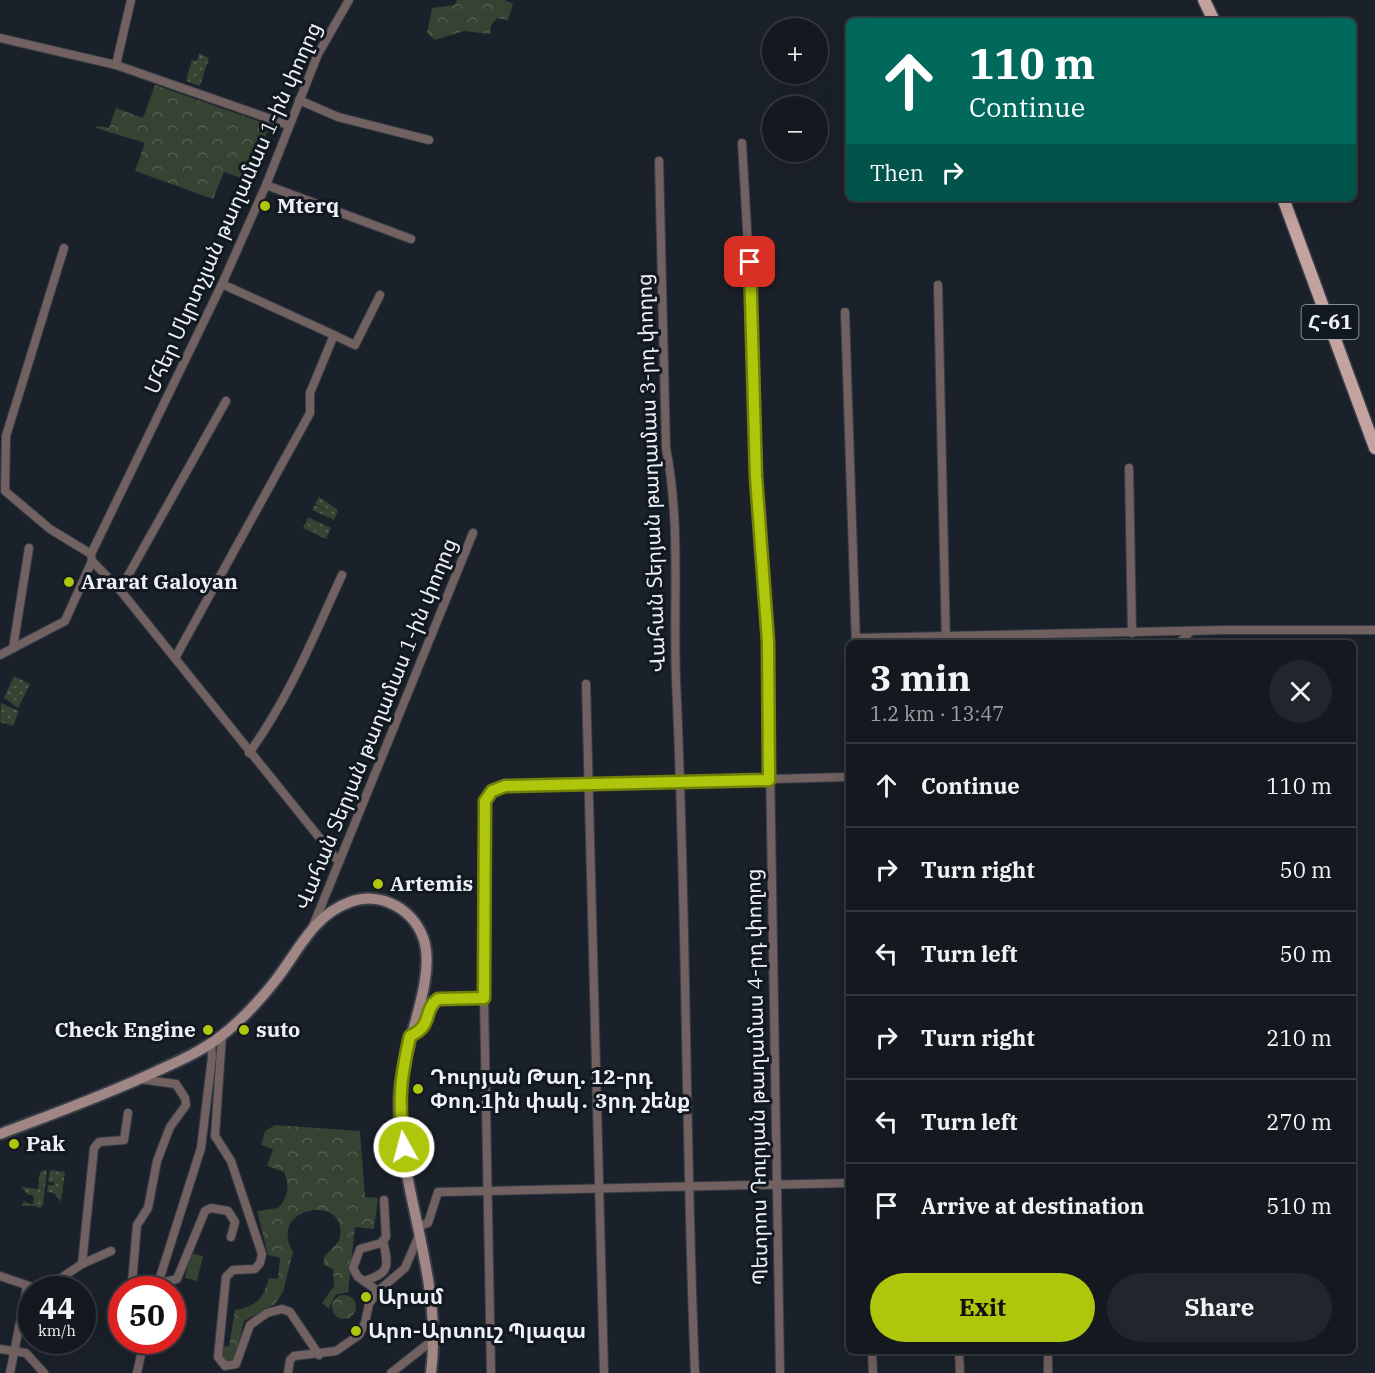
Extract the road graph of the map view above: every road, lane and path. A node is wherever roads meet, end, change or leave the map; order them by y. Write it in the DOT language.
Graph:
graph roads {
  1 [pos="131,0"];
  2 [pos="349,0"];
  3 [pos="1204,0"];
  4 [pos="1213,18"];
  5 [pos="0,38"];
  6 [pos="116,65"];
  7 [pos="299,100"];
  8 [pos="288,125"];
  9 [pos="429,140"];
  10 [pos="742,143"];
  11 [pos="659,161"];
  12 [pos="266,185"];
  13 [pos="1284,201"];
  14 [pos="411,239"];
  15 [pos="64,248"];
  16 [pos="222,284"];
  17 [pos="938,285"];
  18 [pos="380,295"];
  19 [pos="846,312"];
  20 [pos="334,335"];
  21 [pos="226,401"];
  22 [pos="1375,448"];
  23 [pos="1129,468"];
  24 [pos="2,489"];
  25 [pos="473,533"];
  26 [pos="29,548"];
  27 [pos="92,557"];
  28 [pos="342,575"];
  29 [pos="120,590"];
  30 [pos="1375,630"];
  31 [pos="1191,631"];
  32 [pos="1117,633"];
  33 [pos="1132,633"];
  34 [pos="856,640"];
  35 [pos="946,640"];
  36 [pos="1034,640"];
  37 [pos="1114,640"];
  38 [pos="1182,640"];
  39 [pos="13,648"];
  40 [pos="0,655"];
  41 [pos="175,658"];
  42 [pos="586,684"];
  43 [pos="249,753"];
  44 [pos="846,777"];
  45 [pos="769,780"];
  46 [pos="590,783"];
  47 [pos="682,783"];
  48 [pos="339,862"];
  49 [pos="312,928"];
  50 [pos="484,998"];
  51 [pos="222,1035"];
  52 [pos="410,1036"];
  53 [pos="211,1043"];
  54 [pos="139,1079"];
  55 [pos="129,1113"];
  56 [pos="0,1134"];
  57 [pos="846,1183"];
  58 [pos="777,1184"];
  59 [pos="687,1186"];
  60 [pos="598,1188"];
  61 [pos="489,1192"];
  62 [pos="384,1200"];
  63 [pos="419,1229"];
  64 [pos="231,1237"];
  65 [pos="383,1241"];
  66 [pos="111,1251"];
  67 [pos="82,1264"];
  68 [pos="0,1276"];
  69 [pos="64,1276"];
  70 [pos="133,1276"];
  71 [pos="160,1276"];
  72 [pos="178,1276"];
  73 [pos="364,1281"];
  74 [pos="18,1283"];
  75 [pos="378,1291"];
  76 [pos="18,1340"];
  77 [pos="434,1340"];
  78 [pos="0,1349"];
  79 [pos="16,1352"];
  80 [pos="141,1354"];
  81 [pos="872,1354"];
  82 [pos="959,1354"];
  83 [pos="1048,1354"];
  84 [pos="319,1355"];
  85 [pos="10,1373"];
  86 [pos="44,1373"];
  87 [pos="137,1373"];
  88 [pos="288,1373"];
  89 [pos="391,1373"];
  90 [pos="431,1373"];
  91 [pos="491,1373"];
  92 [pos="604,1373"];
  93 [pos="694,1373"];
  94 [pos="780,1373"];
  95 [pos="873,1373"];
  96 [pos="960,1373"];
  97 [pos="1048,1373"];
  1 -- 6 [label="street"];
  2 -- 7 [label="street, Մհեր Մկրտչյան թաղամաս 1-ին փողոց"];
  3 -- 4 [label="main road"];
  5 -- 6 [label="street"];
  6 -- 8 [label="street"];
  7 -- 8 [label="street, Մհեր Մկրտչյան թաղամաս 1-ին փողոց"];
  7 -- 9 [label="street"];
  8 -- 12 [label="street, Մհեր Մկրտչյան թաղամաս 1-ին փողոց"];
  10 -- 45 [label="street, Պետրոս Դուրյան թաղամաս 4-րդ փողոց"];
  11 -- 47 [label="street, Վահան Տերյան թաղամաս 3-րդ փողոց"];
  12 -- 14 [label="street"];
  12 -- 16 [label="street, Մհեր Մկրտչյան թաղամաս 1-ին փողոց"];
  13 -- 22 [label="main road, Հ-61"];
  15 -- 24 [label="street"];
  16 -- 20 [label="street"];
  16 -- 27 [label="street, Մհեր Մկրտչյան թաղամաս 1-ին փողոց"];
  17 -- 35 [label="street"];
  18 -- 20 [label="street"];
  19 -- 34 [label="street"];
  20 -- 41 [label="street"];
  21 -- 29 [label="street"];
  23 -- 33 [label="street"];
  24 -- 27 [label="street"];
  25 -- 48 [label="street, Վահան Տերյան թաղամաս 1-ին փողոց"];
  26 -- 39 [label="street"];
  27 -- 29 [label="street"];
  27 -- 39 [label="street, Մհեր Մկրտչյան թաղամաս 1-ին փողոց"];
  28 -- 43 [label="street"];
  29 -- 41 [label="street"];
  30 -- 31 [label="street"];
  31 -- 33 [label="street"];
  31 -- 38 [label="street"];
  32 -- 33 [label="street"];
  32 -- 36 [label="street"];
  32 -- 37 [label="street"];
  35 -- 36 [label="street"];
  39 -- 40 [label="street, Մհեր Մկրտչյան թաղամաս 1-ին փողոց"];
  41 -- 43 [label="street"];
  42 -- 46 [label="street"];
  43 -- 48 [label="street"];
  44 -- 45 [label="street"];
  45 -- 47 [label="street"];
  45 -- 58 [label="street, Պետրոս Դուրյան թաղամաս 4-րդ փողոց"];
  46 -- 47 [label="street"];
  46 -- 50 [label="street"];
  46 -- 60 [label="street"];
  47 -- 59 [label="street, Վահան Տերյան թաղամաս 3-րդ փողոց"];
  48 -- 49 [label="street, Վահան Տերյան թաղամաս 1-ին փողոց"];
  49 -- 51 [label="main road"];
  49 -- 52 [label="main road"];
  50 -- 52 [label="street"];
  50 -- 61 [label="street"];
  51 -- 53 [label="main road"];
  51 -- 84 [label="street"];
  52 -- 63 [label="main road"];
  53 -- 54 [label="main road"];
  53 -- 71 [label="street"];
  54 -- 56 [label="main road"];
  54 -- 70 [label="street"];
  55 -- 67 [label="street"];
  57 -- 58 [label="street"];
  58 -- 59 [label="street"];
  58 -- 94 [label="street, Պետրոս Դուրյան թաղամաս 4-րդ փողոց"];
  59 -- 60 [label="street"];
  59 -- 93 [label="street, Վահան Տերյան թաղամաս 3-րդ փողոց"];
  60 -- 61 [label="street"];
  60 -- 92 [label="street"];
  61 -- 63 [label="street"];
  61 -- 91 [label="street"];
  62 -- 65 [label="street"];
  63 -- 75 [label="street"];
  63 -- 77 [label="main road"];
  64 -- 72 [label="street"];
  65 -- 73 [label="street"];
  65 -- 73 [label="street"];
  66 -- 67 [label="street"];
  67 -- 69 [label="street"];
  68 -- 74 [label="street"];
  73 -- 75 [label="street"];
  75 -- 84 [label="street"];
  76 -- 79 [label="street"];
  77 -- 89 [label="street"];
  77 -- 90 [label="main road"];
  78 -- 79 [label="street"];
  79 -- 85 [label="street"];
  79 -- 86 [label="street"];
  80 -- 87 [label="street"];
  81 -- 95 [label="street"];
  82 -- 96 [label="street"];
  83 -- 97 [label="street"];
  84 -- 88 [label="street"];
}
